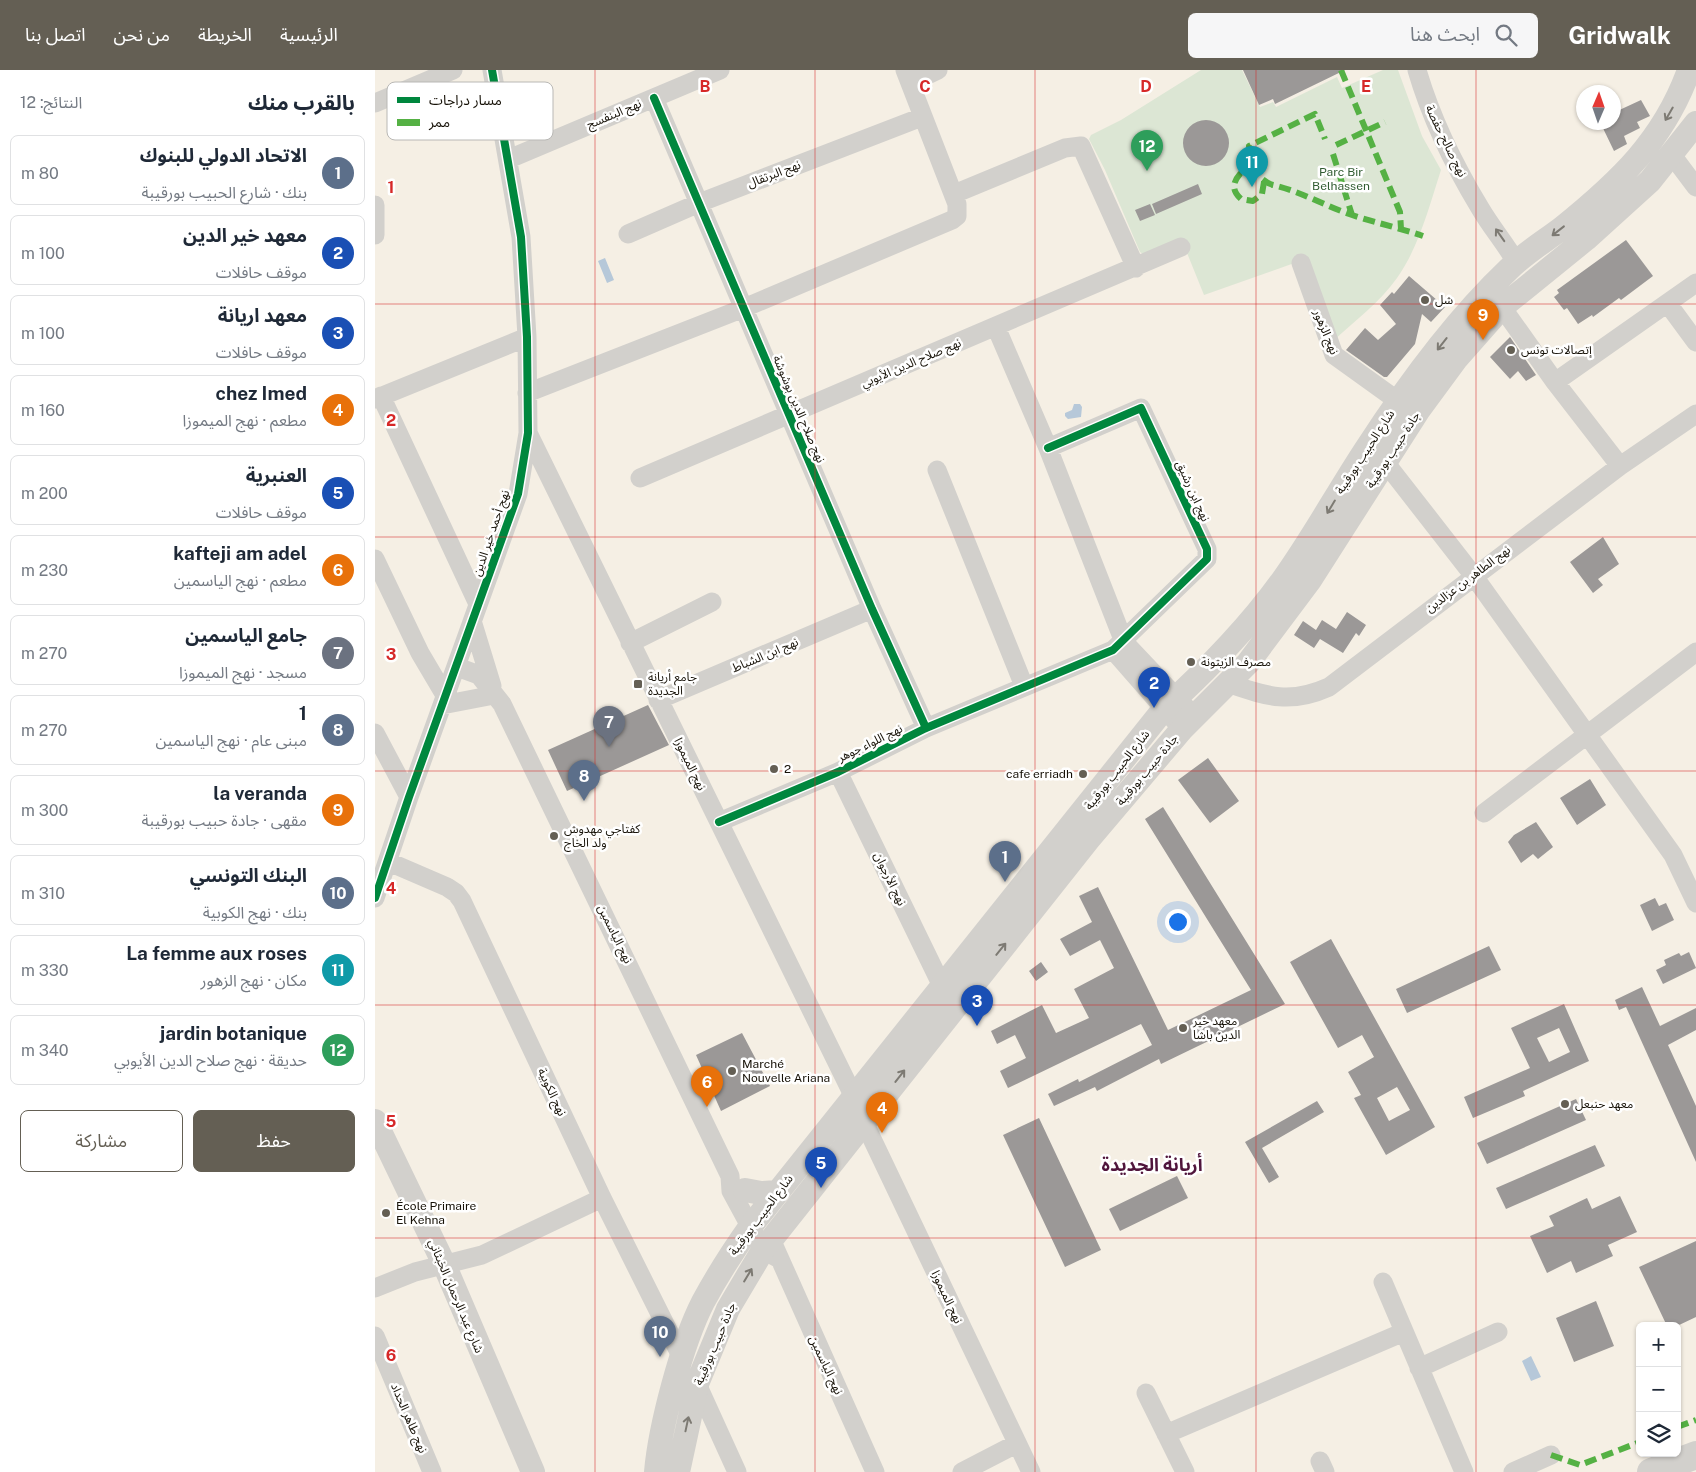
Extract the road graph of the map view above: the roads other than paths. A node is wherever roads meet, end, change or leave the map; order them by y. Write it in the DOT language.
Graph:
graph roads {
  1 [pos="453,70"];
  2 [pos="719,70"];
  3 [pos="938,70"];
  4 [pos="1417,70"];
  5 [pos="1689,70"];
  6 [pos="908,76"];
  7 [pos="425,82"];
  8 [pos="387,98"];
  9 [pos="654,98"];
  10 [pos="375,103"];
  11 [pos="922,117"];
  12 [pos="1696,123"];
  13 [pos="505,140"];
  14 [pos="1672,155"];
  15 [pos="509,159"];
  16 [pos="1696,187"];
  17 [pos="954,194"];
  18 [pos="699,203"];
  19 [pos="375,205"];
  20 [pos="628,234"];
  21 [pos="375,236"];
  22 [pos="1181,247"];
  23 [pos="1516,262"];
  24 [pos="1301,263"];
  25 [pos="1136,268"];
  26 [pos="1696,283"];
  27 [pos="1496,298"];
  28 [pos="1668,304"];
  29 [pos="744,308"];
  30 [pos="997,327"];
  31 [pos="527,337"];
  32 [pos="1696,342"];
  33 [pos="1555,382"];
  34 [pos="527,393"];
  35 [pos="378,398"];
  36 [pos="1398,401"];
  37 [pos="789,414"];
  38 [pos="1696,414"];
  39 [pos="528,433"];
  40 [pos="1048,448"];
  41 [pos="1385,462"];
  42 [pos="1620,466"];
  43 [pos="937,470"];
  44 [pos="640,478"];
  45 [pos="375,559"];
  46 [pos="1473,575"];
  47 [pos="712,602"];
  48 [pos="478,604"];
  49 [pos="872,609"];
  50 [pos="473,624"];
  51 [pos="630,643"];
  52 [pos="1119,646"];
  53 [pos="1696,652"];
  54 [pos="455,672"];
  55 [pos="1227,683"];
  56 [pos="1024,686"];
  57 [pos="494,695"];
  58 [pos="658,700"];
  59 [pos="444,701"];
  60 [pos="1170,704"];
  61 [pos="1188,723"];
  62 [pos="925,728"];
  63 [pos="375,732"];
  64 [pos="1587,734"];
  65 [pos="837,772"];
  66 [pos="409,797"];
  67 [pos="1484,814"];
  68 [pos="719,822"];
  69 [pos="389,862"];
  70 [pos="375,898"];
  71 [pos="1696,903"];
  72 [pos="942,986"];
  73 [pos="853,1095"];
  74 [pos="375,1121"];
  75 [pos="864,1122"];
  76 [pos="738,1183"];
  77 [pos="777,1192"];
  78 [pos="602,1198"];
  79 [pos="755,1222"];
  80 [pos="771,1249"];
  81 [pos="444,1264"];
  82 [pos="1383,1282"];
  83 [pos="375,1288"];
  84 [pos="1404,1332"];
  85 [pos="1497,1332"];
  86 [pos="375,1336"];
  87 [pos="683,1358"];
  88 [pos="1419,1368"];
  89 [pos="697,1384"];
  90 [pos="1145,1393"];
  91 [pos="1166,1434"];
  92 [pos="1016,1444"];
  93 [pos="1551,1455"];
  94 [pos="1696,1455"];
  95 [pos="432,1472"];
  96 [pos="533,1472"];
  97 [pos="656,1472"];
  98 [pos="678,1472"];
  99 [pos="737,1472"];
  100 [pos="875,1472"];
  101 [pos="962,1472"];
  102 [pos="1031,1472"];
  103 [pos="1185,1472"];
  104 [pos="1464,1472"];
  105 [pos="1513,1472"];
  106 [pos="1651,1472"];
  1 -- 7 [label="street"];
  2 -- 9 [label="street, نهج البنفسج"];
  3 -- 6 [label="street"];
  23 -- 4 [label="street, نهج صالح حفصة, one-way"];
  5 -- 23 [label="main road, شارع الحبيب بورقيبة, one-way"];
  6 -- 11 [label="street"];
  8 -- 10 [label="street"];
  9 -- 15 [label="street, نهج البنفسج"];
  9 -- 18 [label="street, نهج صلاح الدين بوشوشة"];
  11 -- 17 [label="street"];
  11 -- 18 [label="street, نهج البرتقال"];
  12 -- 14 [label="main road, جادة حبيب بورقيبة"];
  13 -- 15 [label="street, نهج أحمد خير الدين"];
  14 -- 16 [label="street"];
  14 -- 27 [label="main road, جادة حبيب بورقيبة"];
  15 -- 31 [label="street, نهج أحمد خير الدين"];
  17 -- 25 [label="street"];
  17 -- 29 [label="street"];
  18 -- 20 [label="street, نهج البرتقال"];
  18 -- 29 [label="street, نهج صلاح الدين بوشوشة"];
  19 -- 21 [label="street"];
  22 -- 25 [label="street, نهج صلاح الدين الأيوبي"];
  23 -- 27 [label="main road, شارع الحبيب بورقيبة"];
  24 -- 36 [label="street, نهج الزهور"];
  25 -- 30 [label="street, نهج صلاح الدين الأيوبي"];
  26 -- 28 [label="street"];
  27 -- 33 [label="street"];
  27 -- 36 [label="main road, شارع الحبيب بورقيبة, one-way"];
  27 -- 41 [label="main road, جادة حبيب بورقيبة"];
  28 -- 32 [label="street"];
  28 -- 33 [label="street"];
  29 -- 34 [label="street"];
  29 -- 37 [label="street, نهج صلاح الدين بوشوشة"];
  30 -- 37 [label="street, نهج صلاح الدين الأيوبي"];
  30 -- 40 [label="street"];
  31 -- 34 [label="street, نهج أحمد خير الدين"];
  31 -- 35 [label="street"];
  33 -- 42 [label="street"];
  34 -- 39 [label="street, نهج أحمد خير الدين"];
  35 -- 48 [label="street"];
  36 -- 60 [label="main road, شارع الحبيب بورقيبة, one-way"];
  37 -- 44 [label="street, نهج صلاح الدين الأيوبي"];
  37 -- 49 [label="street, نهج صلاح الدين بوشوشة"];
  38 -- 42 [label="street, نهج الطاهر بن عزالدين"];
  39 -- 48 [label="street, نهج أحمد خير الدين"];
  39 -- 51 [label="street, نهج الميموزا"];
  40 -- 52 [label="street"];
  40 -- 52 [label="street, نهج ابن رشيق"];
  41 -- 46 [label="street"];
  41 -- 55 [label="main road, جادة حبيب بورقيبة"];
  42 -- 46 [label="street, نهج الطاهر بن عزالدين"];
  43 -- 56 [label="street"];
  45 -- 59 [label="street"];
  46 -- 55 [label="street, نهج الطاهر بن عزالدين"];
  46 -- 64 [label="street"];
  47 -- 51 [label="street"];
  48 -- 50 [label="street, نهج أحمد خير الدين"];
  49 -- 58 [label="street, نهج ابن الشباط"];
  49 -- 62 [label="street, نهج صلاح الدين بوشوشة"];
  50 -- 54 [label="street, نهج أحمد خير الدين"];
  50 -- 57 [label="street, نهج الياسمين"];
  51 -- 58 [label="street, نهج الميموزا"];
  52 -- 56 [label="street, نهج اللواء جوهر"];
  52 -- 60 [label="street"];
  53 -- 64 [label="street"];
  54 -- 57 [label="street"];
  54 -- 59 [label="street, نهج أحمد خير الدين"];
  55 -- 61 [label="main road, جادة حبيب بورقيبة"];
  56 -- 62 [label="street, نهج اللواء جوهر"];
  57 -- 59 [label="street"];
  57 -- 76 [label="street, نهج الياسمين"];
  58 -- 68 [label="street, نهج الميموزا"];
  59 -- 66 [label="street, نهج أحمد خير الدين"];
  60 -- 61 [label="street"];
  60 -- 72 [label="main road, شارع الحبيب بورقيبة"];
  75 -- 61 [label="main road, جادة حبيب بورقيبة, one-way"];
  62 -- 65 [label="street, نهج اللواء جوهر"];
  63 -- 66 [label="street"];
  64 -- 67 [label="street"];
  64 -- 71 [label="street"];
  65 -- 68 [label="street, نهج اللواء جوهر"];
  65 -- 72 [label="street, نهج الأرجوان"];
  66 -- 69 [label="street, نهج أحمد خير الدين"];
  68 -- 73 [label="street, نهج الميموزا"];
  69 -- 70 [label="street, نهج أحمد خير الدين"];
  69 -- 78 [label="street, نهج الكوبية"];
  72 -- 73 [label="main road, شارع الحبيب بورقيبة"];
  73 -- 77 [label="main road, شارع الحبيب بورقيبة"];
  74 -- 81 [label="main road, شارع عبد الرحمان الخبثاني"];
  75 -- 80 [label="main road, جادة حبيب بورقيبة"];
  75 -- 92 [label="street, نهج الميموزا"];
  76 -- 77 [label="main road"];
  76 -- 79 [label="street, نهج الياسمين"];
  77 -- 79 [label="main road, شارع الحبيب بورقيبة"];
  78 -- 81 [label="street"];
  78 -- 87 [label="street, نهج الكوبية"];
  79 -- 80 [label="street, نهج الياسمين"];
  79 -- 87 [label="main road, شارع الحبيب بورقيبة"];
  89 -- 80 [label="main road, جادة حبيب بورقيبة, one-way"];
  80 -- 100 [label="street, نهج الياسمين"];
  81 -- 83 [label="street"];
  81 -- 96 [label="main road, شارع عبد الرحمان الخبثاني"];
  82 -- 84 [label="street"];
  84 -- 88 [label="street"];
  84 -- 91 [label="street"];
  85 -- 88 [label="street"];
  86 -- 95 [label="street, نهج طاهر الحداد"];
  87 -- 97 [label="main road, شارع الحبيب بورقيبة"];
  88 -- 104 [label="street"];
  98 -- 89 [label="main road, جادة حبيب بورقيبة, one-way"];
  89 -- 99 [label="street"];
  90 -- 91 [label="street"];
  91 -- 103 [label="street"];
  92 -- 101 [label="street"];
  92 -- 102 [label="street, نهج الميموزا"];
  93 -- 105 [label="street"];
  94 -- 106 [label="highway"];
}
